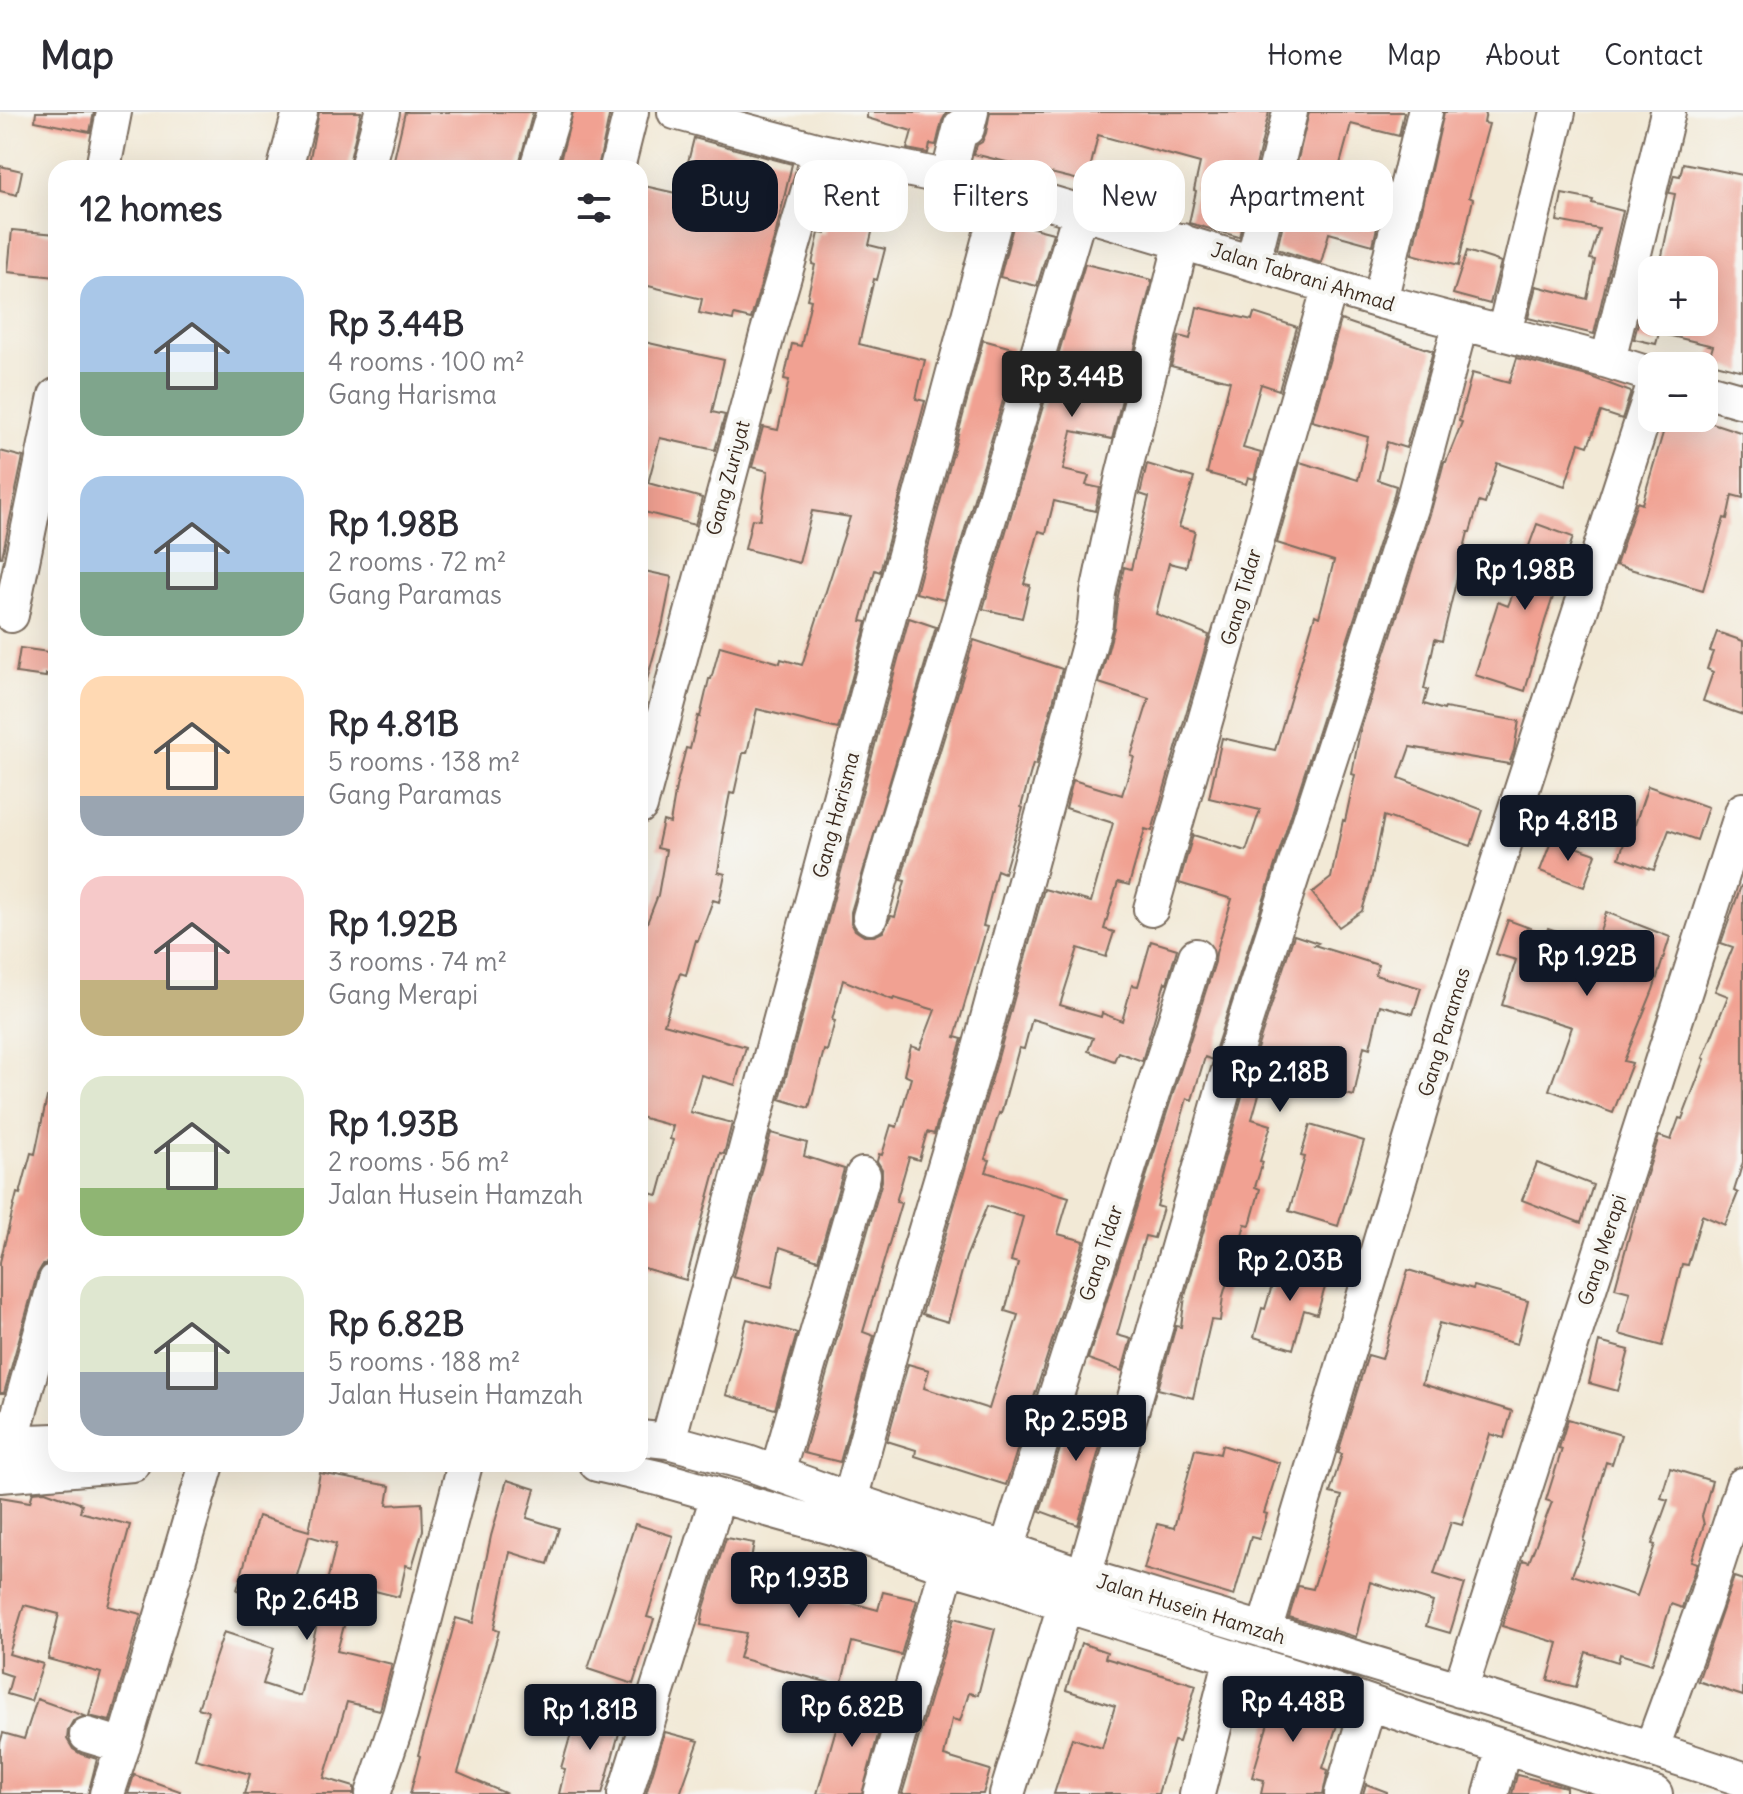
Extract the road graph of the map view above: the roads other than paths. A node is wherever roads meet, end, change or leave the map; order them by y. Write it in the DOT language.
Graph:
graph roads {
  1 [pos="114,112"];
  2 [pos="300,112"];
  3 [pos="382,112"];
  4 [pos="554,112"];
  5 [pos="631,112"];
  6 [pos="675,112"];
  7 [pos="971,112"];
  8 [pos="1290,112"];
  9 [pos="1425,112"];
  10 [pos="1558,112"];
  11 [pos="1668,112"];
  12 [pos="776,125"];
  13 [pos="820,151"];
  14 [pos="105,160"];
  15 [pos="287,160"];
  16 [pos="369,160"];
  17 [pos="539,160"];
  18 [pos="619,160"];
  19 [pos="952,160"];
  20 [pos="924,172"];
  21 [pos="991,232"];
  22 [pos="1074,232"];
  23 [pos="1150,232"];
  24 [pos="1182,241"];
  25 [pos="1253,262"];
  26 [pos="1330,286"];
  27 [pos="1380,301"];
  28 [pos="1461,322"];
  29 [pos="1504,333"];
  30 [pos="1608,361"];
  31 [pos="1638,371"];
  32 [pos="1718,394"];
  33 [pos="1743,401"];
  34 [pos="1639,432"];
  35 [pos="48,435"];
  36 [pos="11,615"];
  37 [pos="648,776"];
  38 [pos="1743,810"];
  39 [pos="1151,909"];
  40 [pos="870,917"];
  41 [pos="1196,956"];
  42 [pos="863,1175"];
  43 [pos="48,1306"];
  44 [pos="654,1439"];
  45 [pos="48,1441"];
  46 [pos="6,1442"];
  47 [pos="48,1471"];
  48 [pos="205,1472"];
  49 [pos="463,1472"];
  50 [pos="633,1472"];
  51 [pos="777,1473"];
  52 [pos="0,1475"];
  53 [pos="1743,1485"];
  54 [pos="718,1496"];
  55 [pos="850,1500"];
  56 [pos="1007,1549"];
  57 [pos="948,1566"];
  58 [pos="1084,1576"];
  59 [pos="1065,1605"];
  60 [pos="1264,1631"];
  61 [pos="1232,1657"];
  62 [pos="1460,1690"];
  63 [pos="1369,1703"];
  64 [pos="1584,1727"];
  65 [pos="87,1735"];
  66 [pos="123,1746"];
  67 [pos="1504,1747"];
  68 [pos="1651,1750"];
  69 [pos="1573,1768"];
  70 [pos="1743,1779"];
  71 [pos="1635,1791"];
  72 [pos="107,1794"];
  73 [pos="373,1794"];
  74 [pos="625,1794"];
  75 [pos="881,1794"];
  76 [pos="1007,1794"];
  77 [pos="1197,1794"];
  78 [pos="1342,1794"];
  79 [pos="1491,1794"];
  1 -- 14 [label="street"];
  2 -- 15 [label="street"];
  3 -- 16 [label="street"];
  4 -- 17 [label="street"];
  5 -- 18 [label="street"];
  6 -- 12 [label="street, Jalan Tabrani Ahmad"];
  7 -- 19 [label="street"];
  8 -- 25 [label="street"];
  9 -- 27 [label="street"];
  10 -- 29 [label="street"];
  11 -- 30 [label="street"];
  12 -- 13 [label="street, Jalan Tabrani Ahmad"];
  13 -- 20 [label="street, Jalan Tabrani Ahmad"];
  13 -- 37 [label="street, Gang Zuriyat"];
  21 -- 44 [label="street, Gang Harisma"];
  22 -- 40 [label="street"];
  23 -- 24 [label="street, Jalan Tabrani Ahmad"];
  24 -- 25 [label="street, Jalan Tabrani Ahmad"];
  24 -- 55 [label="street"];
  25 -- 26 [label="street, Jalan Tabrani Ahmad"];
  26 -- 27 [label="street, Jalan Tabrani Ahmad"];
  26 -- 39 [label="street, Gang Tidar"];
  27 -- 28 [label="street, Jalan Tabrani Ahmad"];
  28 -- 29 [label="street, Jalan Tabrani Ahmad"];
  28 -- 58 [label="street"];
  29 -- 30 [label="street, Jalan Tabrani Ahmad"];
  30 -- 31 [label="street, Jalan Tabrani Ahmad"];
  32 -- 33 [label="street"];
  34 -- 60 [label="street, Gang Paramas"];
  35 -- 36 [label="street"];
  38 -- 62 [label="street, Gang Merapi"];
  41 -- 56 [label="street, Gang Tidar"];
  42 -- 51 [label="street"];
  43 -- 46 [label="street"];
  44 -- 51 [label="street, Jalan Husein Hamzah"];
  45 -- 46 [label="street"];
  47 -- 52 [label="street"];
  48 -- 66 [label="street"];
  49 -- 73 [label="street"];
  50 -- 54 [label="street, Jalan Husein Hamzah"];
  51 -- 55 [label="street, Jalan Husein Hamzah"];
  53 -- 68 [label="street"];
  54 -- 57 [label="street, Jalan Husein Hamzah"];
  54 -- 74 [label="street"];
  55 -- 56 [label="street, Jalan Husein Hamzah"];
  56 -- 58 [label="street, Jalan Husein Hamzah"];
  57 -- 59 [label="street, Jalan Husein Hamzah"];
  57 -- 75 [label="street"];
  58 -- 60 [label="street, Jalan Husein Hamzah"];
  59 -- 61 [label="street, Jalan Husein Hamzah"];
  59 -- 76 [label="street"];
  60 -- 62 [label="street, Jalan Husein Hamzah"];
  61 -- 63 [label="street, Jalan Husein Hamzah"];
  61 -- 77 [label="street"];
  62 -- 64 [label="street, Jalan Husein Hamzah"];
  63 -- 67 [label="street, Jalan Husein Hamzah"];
  63 -- 78 [label="street"];
  64 -- 68 [label="street, Jalan Husein Hamzah"];
  64 -- 69 [label="street"];
  65 -- 66 [label="street"];
  66 -- 72 [label="street"];
  67 -- 69 [label="street, Jalan Husein Hamzah"];
  67 -- 79 [label="street"];
  68 -- 70 [label="street, Jalan Husein Hamzah"];
  69 -- 71 [label="street, Jalan Husein Hamzah"];
}
